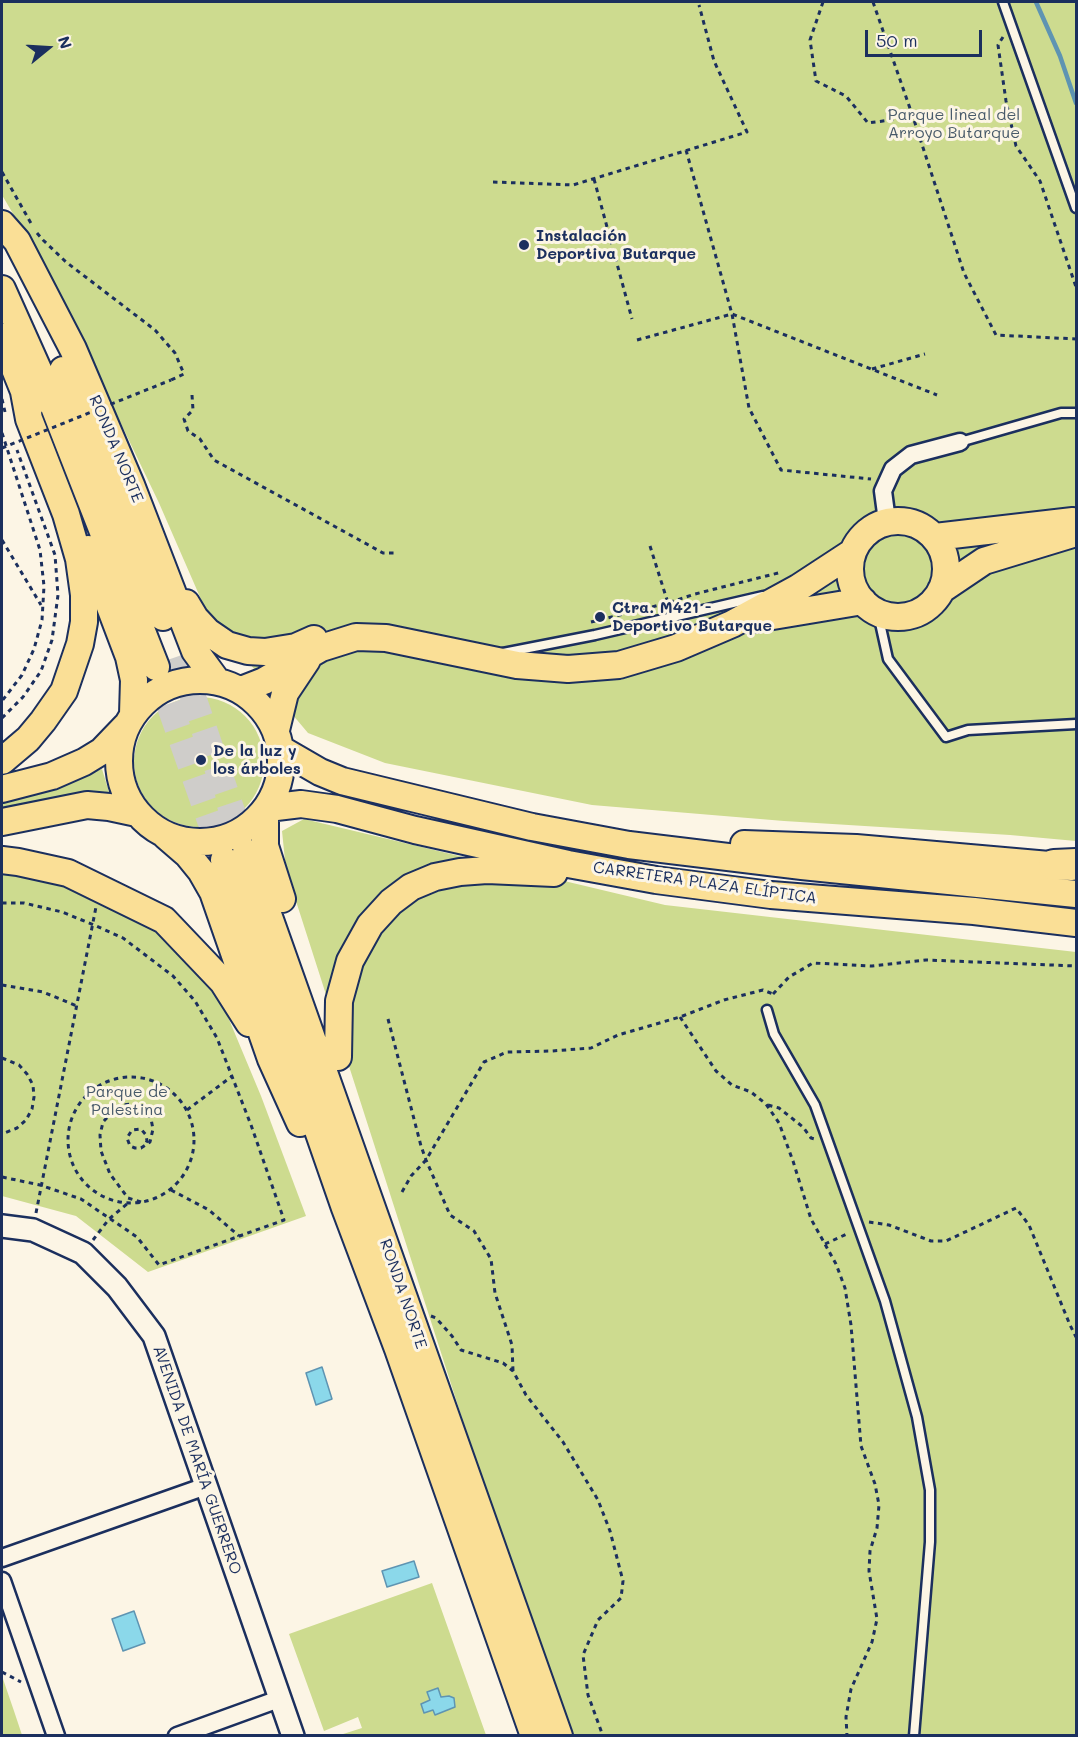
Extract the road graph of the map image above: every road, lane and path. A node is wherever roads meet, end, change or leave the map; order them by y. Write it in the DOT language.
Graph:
graph roads {
  1 [pos="823,2"];
  2 [pos="873,2"];
  3 [pos="1003,2"];
  4 [pos="699,5"];
  5 [pos="1011,23"];
  6 [pos="914,117"];
  7 [pos="686,150"];
  8 [pos="2,172"];
  9 [pos="594,178"];
  10 [pos="493,182"];
  11 [pos="1077,208"];
  12 [pos="2,224"];
  13 [pos="2,232"];
  14 [pos="1077,287"];
  15 [pos="2,289"];
  16 [pos="732,314"];
  17 [pos="632,319"];
  18 [pos="2,337"];
  19 [pos="1077,339"];
  20 [pos="637,340"];
  21 [pos="925,354"];
  22 [pos="872,369"];
  23 [pos="192,395"];
  24 [pos="937,395"];
  25 [pos="13,396"];
  26 [pos="1077,412"];
  27 [pos="8,421"];
  28 [pos="2,433"];
  29 [pos="960,442"];
  30 [pos="15,443"];
  31 [pos="2,448"];
  32 [pos="888,480"];
  33 [pos="131,485"];
  34 [pos="1077,520"];
  35 [pos="887,521"];
  36 [pos="1077,532"];
  37 [pos="935,537"];
  38 [pos="2,540"];
  39 [pos="650,546"];
  40 [pos="853,552"];
  41 [pos="395,553"];
  42 [pos="791,580"];
  43 [pos="941,590"];
  44 [pos="668,603"];
  45 [pos="42,607"];
  46 [pos="871,608"];
  47 [pos="591,622"];
  48 [pos="732,624"];
  49 [pos="369,637"];
  50 [pos="480,657"];
  51 [pos="302,664"];
  52 [pos="217,681"];
  53 [pos="241,690"];
  54 [pos="2,701"];
  55 [pos="2,718"];
  56 [pos="130,720"];
  57 [pos="1077,724"];
  58 [pos="279,740"];
  59 [pos="2,761"];
  60 [pos="2,789"];
  61 [pos="266,810"];
  62 [pos="137,813"];
  63 [pos="2,822"];
  64 [pos="166,835"];
  65 [pos="629,845"];
  66 [pos="2,860"];
  67 [pos="1069,866"];
  68 [pos="656,880"];
  69 [pos="99,888"];
  70 [pos="1077,894"];
  71 [pos="2,903"];
  72 [pos="1077,923"];
  73 [pos="94,925"];
  74 [pos="1077,966"];
  75 [pos="2,985"];
  76 [pos="773,994"];
  77 [pos="77,1006"];
  78 [pos="767,1010"];
  79 [pos="680,1017"];
  80 [pos="388,1019"];
  81 [pos="338,1057"];
  82 [pos="2,1058"];
  83 [pos="271,1059"];
  84 [pos="232,1077"];
  85 [pos="766,1104"];
  86 [pos="187,1110"];
  87 [pos="2,1134"];
  88 [pos="828,1138"];
  89 [pos="145,1145"];
  90 [pos="426,1160"];
  91 [pos="2,1177"];
  92 [pos="40,1185"];
  93 [pos="171,1190"];
  94 [pos="402,1192"];
  95 [pos="143,1203"];
  96 [pos="127,1204"];
  97 [pos="345,1208"];
  98 [pos="109,1219"];
  99 [pos="858,1222"];
  100 [pos="875,1222"];
  101 [pos="2,1226"];
  102 [pos="33,1230"];
  103 [pos="239,1236"];
  104 [pos="385,1240"];
  105 [pos="825,1244"];
  106 [pos="83,1253"];
  107 [pos="409,1313"];
  108 [pos="1077,1337"];
  109 [pos="513,1371"];
  110 [pos="206,1486"];
  111 [pos="2,1558"];
  112 [pos="2,1581"];
  113 [pos="279,1698"];
  114 [pos="56,1736"];
  115 [pos="177,1736"];
  116 [pos="293,1736"];
  117 [pos="534,1736"];
  118 [pos="559,1736"];
  119 [pos="603,1736"];
  120 [pos="847,1736"];
  121 [pos="914,1736"];
  1 -- 6 [label="path"];
  2 -- 6 [label="path"];
  3 -- 5 [label="lane"];
  4 -- 7 [label="path"];
  5 -- 11 [label="lane"];
  5 -- 14 [label="path"];
  6 -- 19 [label="path"];
  7 -- 9 [label="path"];
  7 -- 16 [label="path"];
  8 -- 31 [label="path, bridge"];
  9 -- 10 [label="path"];
  9 -- 17 [label="path"];
  12 -- 33 [label="main road, RONDA NORTE"];
  13 -- 15 [label="main road, RONDA NORTE"];
  16 -- 20 [label="path"];
  16 -- 22 [label="path"];
  16 -- 32 [label="path"];
  18 -- 25 [label="main road"];
  21 -- 22 [label="path"];
  22 -- 24 [label="path"];
  23 -- 41 [label="path"];
  25 -- 27 [label="path"];
  25 -- 56 [label="main road"];
  25 -- 59 [label="main road"];
  26 -- 29 [label="lane"];
  28 -- 45 [label="path"];
  29 -- 32 [label="street"];
  30 -- 55 [label="path"];
  32 -- 35 [label="street"];
  33 -- 49 [label="main road"];
  33 -- 52 [label="main road, RONDA NORTE"];
  34 -- 37 [label="main road"];
  35 -- 37 [label="main road"];
  35 -- 40 [label="main road"];
  36 -- 43 [label="main road"];
  37 -- 43 [label="main road"];
  38 -- 45 [label="path"];
  39 -- 44 [label="path"];
  40 -- 42 [label="main road"];
  40 -- 46 [label="main road"];
  42 -- 44 [label="path"];
  42 -- 48 [label="main road"];
  42 -- 50 [label="lane"];
  43 -- 46 [label="main road"];
  44 -- 47 [label="path"];
  45 -- 54 [label="path"];
  46 -- 48 [label="main road"];
  46 -- 57 [label="lane"];
  48 -- 50 [label="main road"];
  49 -- 50 [label="main road"];
  49 -- 51 [label="main road"];
  51 -- 53 [label="main road"];
  51 -- 58 [label="main road"];
  52 -- 53 [label="main road"];
  52 -- 56 [label="main road"];
  53 -- 58 [label="main road"];
  56 -- 60 [label="main road"];
  56 -- 62 [label="main road"];
  58 -- 61 [label="main road"];
  58 -- 65 [label="main road, CARRETERA PLAZA ELÍPTICA"];
  61 -- 64 [label="main road"];
  61 -- 68 [label="main road, CARRETERA PLAZA ELÍPTICA"];
  61 -- 81 [label="main road"];
  62 -- 63 [label="main road"];
  62 -- 64 [label="main road"];
  64 -- 83 [label="main road"];
  65 -- 67 [label="main road"];
  65 -- 70 [label="main road, CARRETERA PLAZA ELÍPTICA"];
  66 -- 69 [label="main road"];
  68 -- 72 [label="main road, CARRETERA PLAZA ELÍPTICA"];
  68 -- 81 [label="main road"];
  69 -- 73 [label="path"];
  69 -- 83 [label="main road"];
  71 -- 73 [label="path"];
  73 -- 77 [label="path"];
  73 -- 84 [label="path"];
  74 -- 76 [label="path"];
  75 -- 77 [label="path"];
  76 -- 78 [label="path"];
  76 -- 79 [label="path"];
  77 -- 92 [label="path"];
  78 -- 88 [label="lane"];
  79 -- 85 [label="path"];
  79 -- 90 [label="path"];
  80 -- 90 [label="path"];
  81 -- 104 [label="main road"];
  82 -- 87 [label="path"];
  83 -- 97 [label="main road"];
  84 -- 86 [label="path"];
  84 -- 103 [label="path"];
  85 -- 88 [label="path"];
  85 -- 105 [label="path"];
  86 -- 93 [label="path"];
  86 -- 96 [label="path"];
  88 -- 99 [label="lane"];
  89 -- 89 [label="path"];
  89 -- 95 [label="path"];
  90 -- 94 [label="path"];
  90 -- 109 [label="path"];
  91 -- 92 [label="path"];
  92 -- 98 [label="path"];
  92 -- 102 [label="path"];
  93 -- 95 [label="path"];
  93 -- 103 [label="path"];
  95 -- 96 [label="path"];
  96 -- 98 [label="path"];
  97 -- 104 [label="main road, RONDA NORTE"];
  97 -- 117 [label="main road, RONDA NORTE"];
  98 -- 103 [label="path"];
  98 -- 106 [label="path"];
  99 -- 105 [label="path"];
  99 -- 121 [label="lane"];
  100 -- 108 [label="path"];
  101 -- 102 [label="street, AVENIDA DE MARÍA GUERRERO"];
  102 -- 106 [label="street, AVENIDA DE MARÍA GUERRERO"];
  104 -- 107 [label="main road, RONDA NORTE"];
  105 -- 120 [label="path"];
  106 -- 110 [label="street, AVENIDA DE MARÍA GUERRERO"];
  107 -- 109 [label="path"];
  107 -- 118 [label="main road, RONDA NORTE"];
  109 -- 119 [label="path"];
  110 -- 111 [label="street"];
  110 -- 113 [label="street, AVENIDA DE MARÍA GUERRERO"];
  112 -- 114 [label="street"];
  113 -- 115 [label="street"];
  113 -- 116 [label="street, AVENIDA DE MARÍA GUERRERO"];
}
